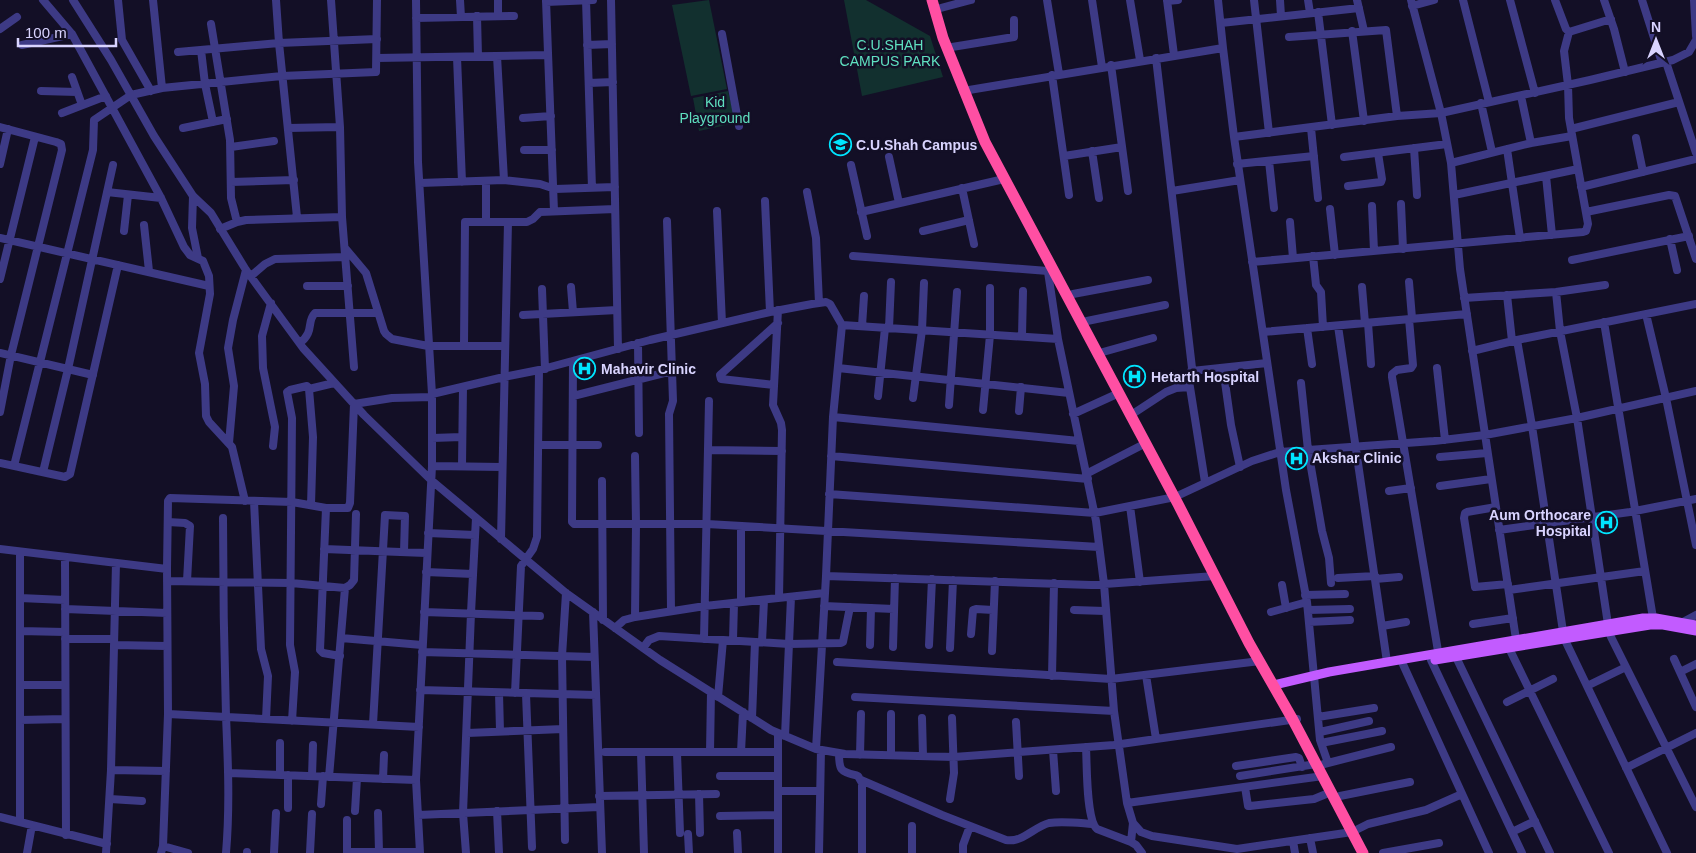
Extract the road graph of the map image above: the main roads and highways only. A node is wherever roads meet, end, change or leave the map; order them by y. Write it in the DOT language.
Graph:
graph roads {
  1 [pos="934,4"];
  2 [pos="966,90"];
  3 [pos="1133,414"];
  4 [pos="1177,496"];
  5 [pos="1696,625"];
  6 [pos="1608,627"];
  7 [pos="1696,631"];
  8 [pos="1512,643"];
  9 [pos="1437,658"];
  10 [pos="1402,662"];
  11 [pos="1317,675"];
  12 [pos="1277,684"];
  13 [pos="1355,830"];
  14 [pos="1363,853"];
  15 [pos="1370,853"];
  1 -- 2 [label="highway"];
  1 -- 2 [label="highway"];
  2 -- 3 [label="highway"];
  2 -- 3 [label="highway"];
  3 -- 4 [label="highway"];
  3 -- 4 [label="highway"];
  4 -- 12 [label="highway"];
  4 -- 12 [label="highway"];
  5 -- 6 [label="main road"];
  6 -- 7 [label="main road"];
  6 -- 8 [label="main road"];
  8 -- 9 [label="main road"];
  8 -- 9 [label="main road"];
  9 -- 10 [label="main road"];
  10 -- 11 [label="main road"];
  10 -- 11 [label="main road"];
  11 -- 12 [label="main road"];
  12 -- 13 [label="highway"];
  13 -- 14 [label="highway"];
  13 -- 15 [label="highway"];
}
